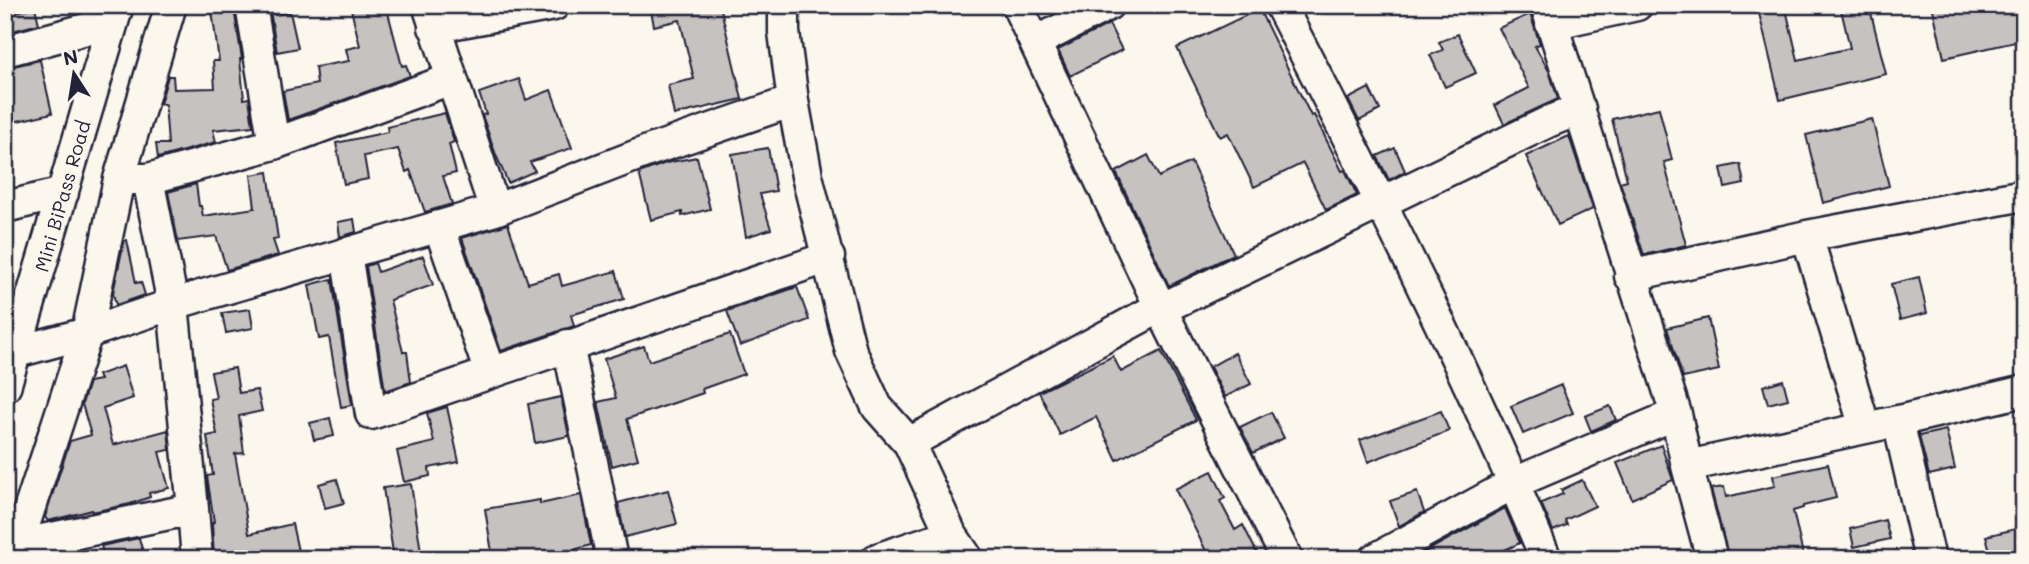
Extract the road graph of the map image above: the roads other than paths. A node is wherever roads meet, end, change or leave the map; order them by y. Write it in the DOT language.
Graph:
graph roads {
  1 [pos="170,5"];
  2 [pos="251,5"];
  3 [pos="554,5"];
  4 [pos="785,5"];
  5 [pos="1017,5"];
  6 [pos="1108,5"];
  7 [pos="1280,5"];
  8 [pos="1637,5"];
  9 [pos="115,13"];
  10 [pos="1548,15"];
  11 [pos="431,16"];
  12 [pos="1035,42"];
  13 [pos="5,51"];
  14 [pos="451,79"];
  15 [pos="793,102"];
  16 [pos="1580,109"];
  17 [pos="274,144"];
  18 [pos="133,179"];
  19 [pos="63,193"];
  20 [pos="2024,195"];
  21 [pos="1381,202"];
  22 [pos="5,207"];
  23 [pos="495,210"];
  24 [pos="439,226"];
  25 [pos="1807,236"];
  26 [pos="345,253"];
  27 [pos="828,257"];
  28 [pos="1630,276"];
  29 [pos="173,304"];
  30 [pos="1161,309"];
  31 [pos="87,333"];
  32 [pos="568,345"];
  33 [pos="11,353"];
  34 [pos="490,373"];
  35 [pos="5,387"];
  36 [pos="2024,391"];
  37 [pos="1676,414"];
  38 [pos="1898,421"];
  39 [pos="1865,428"];
  40 [pos="909,443"];
  41 [pos="1686,466"];
  42 [pos="1514,483"];
  43 [pos="193,509"];
  44 [pos="951,534"];
  45 [pos="16,552"];
  46 [pos="197,559"];
  47 [pos="612,559"];
  48 [pos="877,559"];
  49 [pos="968,559"];
  50 [pos="1287,559"];
  51 [pos="1375,559"];
  52 [pos="1546,559"];
  53 [pos="1712,559"];
  54 [pos="1930,559"];
  1 -- 18 [label="street"];
  2 -- 17 [label="street"];
  3 -- 11 [label="street"];
  4 -- 15 [label="street"];
  5 -- 12 [label="street"];
  6 -- 12 [label="street"];
  7 -- 21 [label="street"];
  8 -- 10 [label="street"];
  9 -- 13 [label="street"];
  9 -- 19 [label="street, Mini BiPass Road"];
  10 -- 16 [label="street"];
  11 -- 14 [label="street"];
  12 -- 30 [label="street"];
  14 -- 17 [label="street"];
  14 -- 23 [label="street"];
  15 -- 23 [label="street"];
  15 -- 27 [label="street"];
  16 -- 21 [label="street"];
  16 -- 28 [label="street"];
  17 -- 18 [label="street"];
  18 -- 29 [label="street"];
  18 -- 31 [label="street"];
  19 -- 22 [label="street"];
  19 -- 33 [label="street, Mini BiPass Road"];
  20 -- 25 [label="street"];
  21 -- 30 [label="street"];
  21 -- 42 [label="street"];
  23 -- 24 [label="street"];
  24 -- 26 [label="street"];
  24 -- 34 [label="street"];
  25 -- 28 [label="street"];
  25 -- 39 [label="street"];
  26 -- 29 [label="street"];
  26 -- 34 [label="street"];
  27 -- 32 [label="street"];
  27 -- 40 [label="street"];
  28 -- 37 [label="street"];
  29 -- 31 [label="street"];
  29 -- 43 [label="street"];
  30 -- 40 [label="street"];
  30 -- 50 [label="street"];
  31 -- 33 [label="street"];
  31 -- 45 [label="street"];
  32 -- 34 [label="street"];
  32 -- 47 [label="street"];
  33 -- 35 [label="street, Mini BiPass Road"];
  36 -- 38 [label="street"];
  37 -- 41 [label="street"];
  37 -- 42 [label="street"];
  38 -- 39 [label="street"];
  38 -- 54 [label="street"];
  39 -- 41 [label="street"];
  40 -- 44 [label="street"];
  41 -- 53 [label="street"];
  42 -- 51 [label="street"];
  42 -- 52 [label="street"];
  43 -- 45 [label="street"];
  43 -- 46 [label="street"];
  44 -- 48 [label="street"];
  44 -- 49 [label="street"];
}
